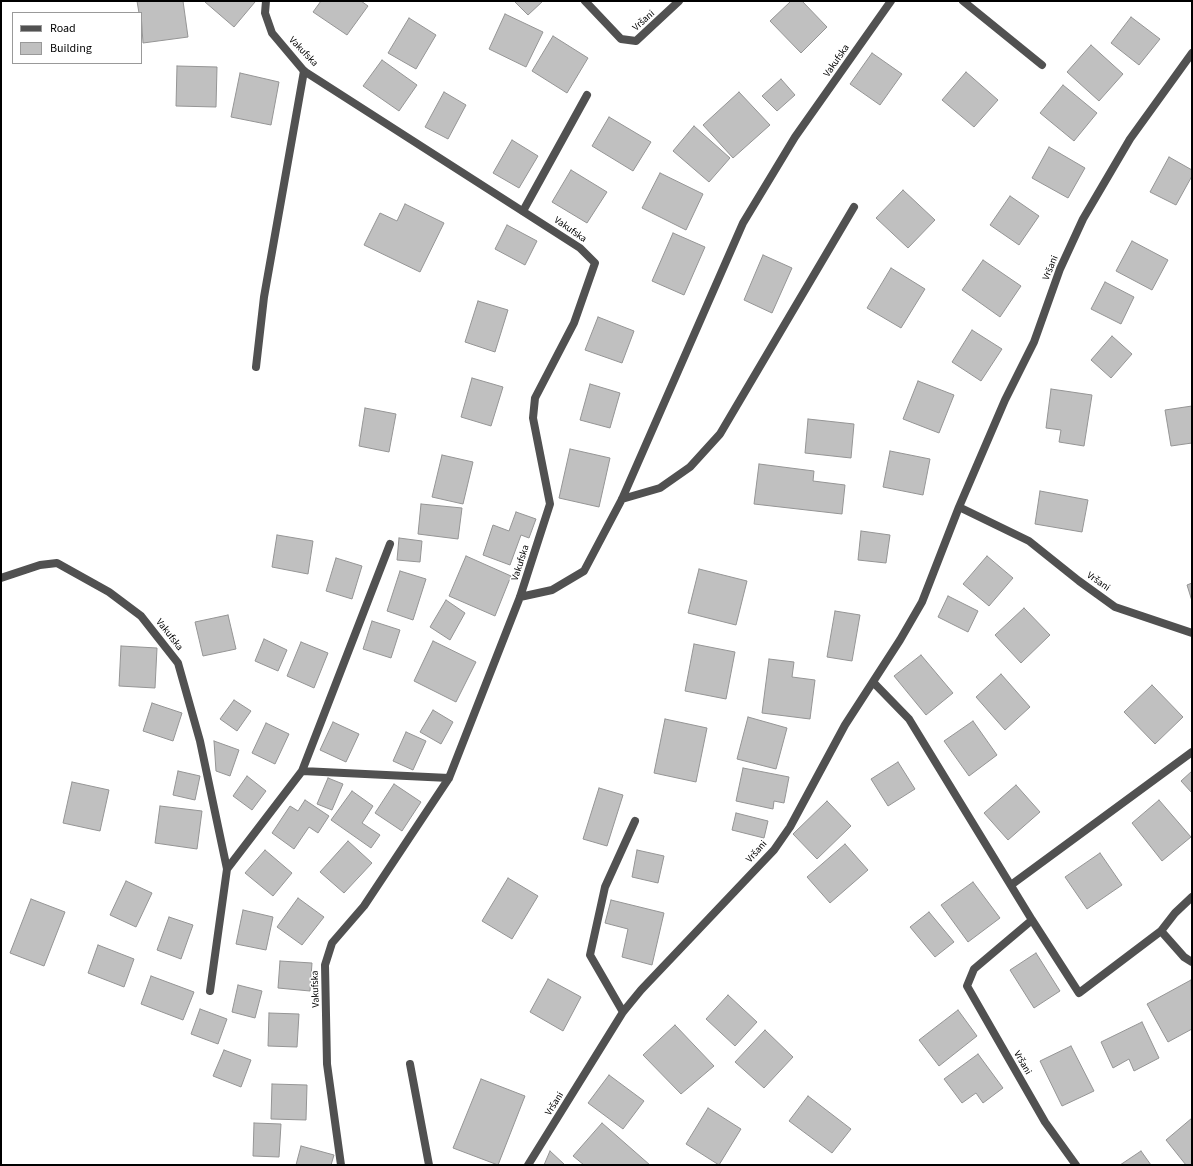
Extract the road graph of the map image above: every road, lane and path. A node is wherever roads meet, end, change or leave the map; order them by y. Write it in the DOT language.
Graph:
graph roads {
  1 [pos="266,1"];
  2 [pos="584,1"];
  3 [pos="679,1"];
  4 [pos="891,1"];
  5 [pos="963,1"];
  6 [pos="1192,53"];
  7 [pos="1042,65"];
  8 [pos="304,71"];
  9 [pos="587,95"];
  10 [pos="854,206"];
  11 [pos="524,211"];
  12 [pos="256,367"];
  13 [pos="622,499"];
  14 [pos="959,507"];
  15 [pos="390,544"];
  16 [pos="1,578"];
  17 [pos="520,597"];
  18 [pos="1192,633"];
  19 [pos="873,682"];
  20 [pos="1192,752"];
  21 [pos="302,771"];
  22 [pos="449,778"];
  23 [pos="635,821"];
  24 [pos="226,869"];
  25 [pos="1010,885"];
  26 [pos="1192,897"];
  27 [pos="1032,920"];
  28 [pos="1161,931"];
  29 [pos="1192,962"];
  30 [pos="210,991"];
  31 [pos="623,1012"];
  32 [pos="410,1064"];
  33 [pos="341,1165"];
  34 [pos="429,1165"];
  35 [pos="528,1165"];
  36 [pos="1076,1165"];
  1 -- 8 [label="street, Vakufska"];
  2 -- 3 [label="street, Vršani"];
  4 -- 13 [label="street, Vakufska"];
  5 -- 7 [label="street"];
  6 -- 14 [label="street, Vršani"];
  8 -- 11 [label="street, Vakufska"];
  8 -- 12 [label="street"];
  9 -- 11 [label="street"];
  10 -- 13 [label="street"];
  11 -- 17 [label="street, Vakufska"];
  13 -- 17 [label="street, Vakufska"];
  14 -- 18 [label="street, Vršani"];
  14 -- 19 [label="street, Vršani"];
  15 -- 21 [label="street"];
  16 -- 24 [label="street, Vakufska"];
  17 -- 22 [label="street, Vakufska"];
  19 -- 25 [label="street"];
  19 -- 31 [label="street, Vršani"];
  20 -- 25 [label="street"];
  21 -- 22 [label="street"];
  21 -- 24 [label="street"];
  22 -- 33 [label="street, Vakufska"];
  23 -- 31 [label="street"];
  24 -- 30 [label="street, Vakufska"];
  25 -- 27 [label="street"];
  26 -- 28 [label="street"];
  27 -- 28 [label="street"];
  27 -- 36 [label="street, Vršani"];
  28 -- 29 [label="street"];
  31 -- 35 [label="street, Vršani"];
  32 -- 34 [label="street"];
}
